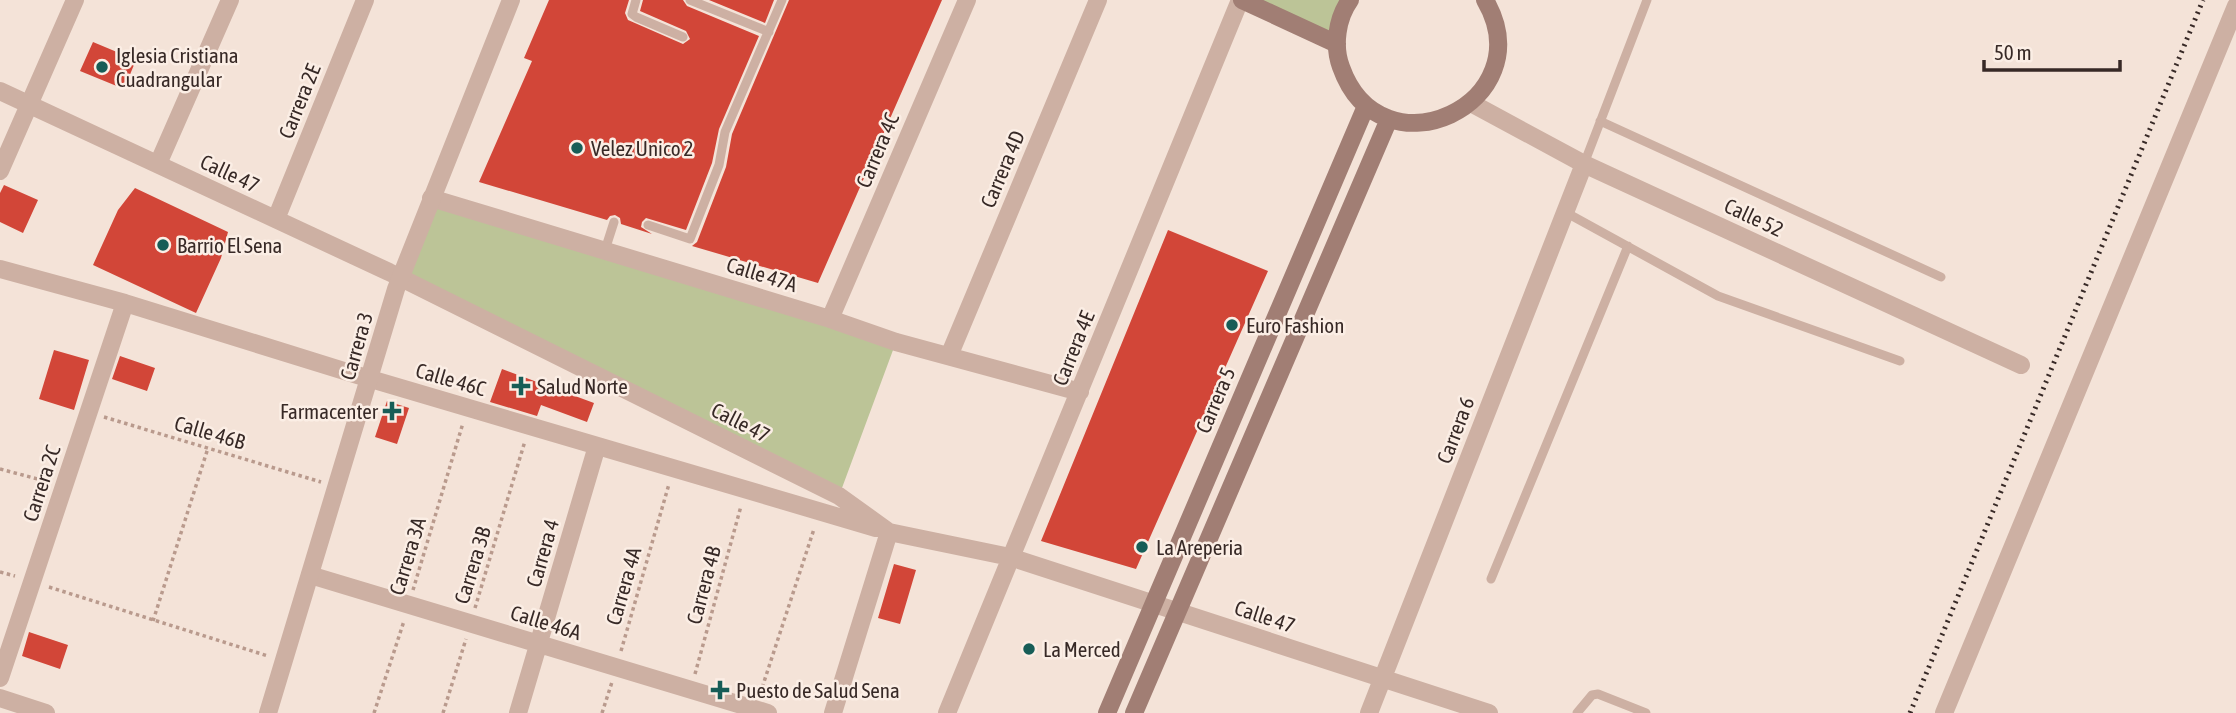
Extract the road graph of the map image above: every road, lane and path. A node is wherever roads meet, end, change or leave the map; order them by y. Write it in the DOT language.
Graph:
graph roads {
  1 [pos="75,0"];
  2 [pos="230,0"];
  3 [pos="365,0"];
  4 [pos="511,0"];
  5 [pos="636,0"];
  6 [pos="690,0"];
  7 [pos="782,0"];
  8 [pos="967,0"];
  9 [pos="1098,0"];
  10 [pos="1241,0"];
  11 [pos="1350,0"];
  12 [pos="1485,0"];
  13 [pos="1647,0"];
  14 [pos="2236,6"];
  15 [pos="769,32"];
  16 [pos="683,37"];
  17 [pos="1337,44"];
  18 [pos="0,91"];
  19 [pos="1471,103"];
  20 [pos="28,104"];
  21 [pos="1366,106"];
  22 [pos="1389,119"];
  23 [pos="1600,121"];
  24 [pos="158,164"];
  25 [pos="1584,164"];
  26 [pos="0,171"];
  27 [pos="431,198"];
  28 [pos="1565,212"];
  29 [pos="276,219"];
  30 [pos="614,222"];
  31 [pos="648,225"];
  32 [pos="1629,246"];
  33 [pos="605,250"];
  34 [pos="0,269"];
  35 [pos="400,277"];
  36 [pos="1941,277"];
  37 [pos="125,303"];
  38 [pos="830,319"];
  39 [pos="949,356"];
  40 [pos="1899,361"];
  41 [pos="2021,365"];
  42 [pos="370,379"];
  43 [pos="1080,392"];
  44 [pos="468,408"];
  45 [pos="89,413"];
  46 [pos="530,426"];
  47 [pos="597,446"];
  48 [pos="208,448"];
  49 [pos="673,468"];
  50 [pos="0,469"];
  51 [pos="323,482"];
  52 [pos="64,486"];
  53 [pos="746,490"];
  54 [pos="820,512"];
  55 [pos="889,532"];
  56 [pos="1010,557"];
  57 [pos="0,572"];
  58 [pos="310,575"];
  59 [pos="1491,579"];
  60 [pos="32,581"];
  61 [pos="1153,604"];
  62 [pos="409,605"];
  63 [pos="1177,612"];
  64 [pos="153,621"];
  65 [pos="471,623"];
  66 [pos="539,645"];
  67 [pos="270,657"];
  68 [pos="617,667"];
  69 [pos="0,678"];
  70 [pos="1382,678"];
  71 [pos="691,689"];
  72 [pos="0,698"];
  73 [pos="762,711"];
  74 [pos="46,713"];
  75 [pos="268,713"];
  76 [pos="374,713"];
  77 [pos="443,713"];
  78 [pos="519,713"];
  79 [pos="602,713"];
  80 [pos="833,713"];
  81 [pos="947,713"];
  82 [pos="1107,713"];
  83 [pos="1134,713"];
  84 [pos="1369,713"];
  85 [pos="1489,713"];
  86 [pos="1577,713"];
  87 [pos="1646,713"];
  88 [pos="1944,713"];
  1 -- 20 [label="street"];
  2 -- 24 [label="street"];
  3 -- 29 [label="street, Carrera 2E"];
  4 -- 27 [label="street, Carrera 3"];
  5 -- 16 [label="lane"];
  6 -- 15 [label="lane"];
  7 -- 15 [label="lane"];
  8 -- 38 [label="street, Carrera 4C"];
  9 -- 39 [label="street, Carrera 4D"];
  10 -- 17 [label="main road"];
  10 -- 43 [label="street, Carrera 4E"];
  11 -- 17 [label="main road"];
  12 -- 19 [label="main road"];
  13 -- 23 [label="lane"];
  14 -- 88 [label="street"];
  15 -- 31 [label="lane"];
  17 -- 21 [label="main road"];
  18 -- 20 [label="street, Calle 47"];
  19 -- 22 [label="main road"];
  19 -- 25 [label="street, Calle 52"];
  20 -- 24 [label="street, Calle 47"];
  20 -- 26 [label="street"];
  21 -- 22 [label="main road"];
  21 -- 61 [label="main road, Carrera 5"];
  22 -- 63 [label="main road"];
  23 -- 25 [label="lane"];
  23 -- 36 [label="lane"];
  24 -- 29 [label="street, Calle 47"];
  25 -- 28 [label="street, Carrera 6"];
  25 -- 41 [label="street, Calle 52"];
  27 -- 33 [label="street, Calle 47A"];
  27 -- 35 [label="street, Carrera 3"];
  28 -- 32 [label="lane"];
  28 -- 70 [label="street, Carrera 6"];
  29 -- 35 [label="street, Calle 47"];
  30 -- 33 [label="lane"];
  32 -- 40 [label="lane"];
  32 -- 59 [label="lane"];
  33 -- 38 [label="street, Calle 47A"];
  34 -- 37 [label="street, Calle 46C"];
  35 -- 42 [label="street, Carrera 3"];
  35 -- 55 [label="street, Calle 47"];
  37 -- 42 [label="street, Calle 46C"];
  37 -- 45 [label="street, Carrera 2C"];
  38 -- 39 [label="street, Calle 47A"];
  39 -- 43 [label="street, Calle 47A"];
  42 -- 44 [label="street, Calle 46C"];
  42 -- 58 [label="street, Carrera 3"];
  43 -- 56 [label="street, Carrera 4E"];
  44 -- 46 [label="street, Calle 46C"];
  44 -- 62 [label="path, Carrera 3A"];
  45 -- 48 [label="path, Calle 46B"];
  45 -- 52 [label="street, Carrera 2C"];
  46 -- 47 [label="street, Calle 46C"];
  46 -- 65 [label="path, Carrera 3B"];
  47 -- 49 [label="street, Calle 46C"];
  47 -- 66 [label="street, Carrera 4"];
  48 -- 51 [label="path, Calle 46B"];
  48 -- 64 [label="path"];
  49 -- 53 [label="street, Calle 46C"];
  49 -- 68 [label="path, Carrera 4A"];
  50 -- 52 [label="path"];
  52 -- 60 [label="street, Carrera 2C"];
  53 -- 54 [label="street, Calle 46C"];
  53 -- 71 [label="path, Carrera 4B"];
  54 -- 55 [label="street, Calle 46C"];
  54 -- 73 [label="path"];
  55 -- 56 [label="street, Calle 47"];
  55 -- 80 [label="street"];
  56 -- 61 [label="street, Calle 47"];
  56 -- 81 [label="street, Carrera 4E"];
  57 -- 60 [label="path"];
  58 -- 62 [label="street, Calle 46A"];
  58 -- 75 [label="street, Carrera 3"];
  60 -- 64 [label="path"];
  60 -- 69 [label="street, Carrera 2C"];
  61 -- 63 [label="street, Calle 47"];
  61 -- 82 [label="main road, Carrera 5"];
  62 -- 65 [label="street, Calle 46A"];
  62 -- 76 [label="path, Carrera 3A"];
  63 -- 70 [label="street, Calle 47"];
  63 -- 83 [label="main road"];
  64 -- 67 [label="path"];
  65 -- 66 [label="street, Calle 46A"];
  65 -- 77 [label="path, Carrera 3B"];
  66 -- 68 [label="street, Calle 46A"];
  66 -- 78 [label="street, Carrera 4"];
  68 -- 71 [label="street, Calle 46A"];
  68 -- 79 [label="path, Carrera 4A"];
  70 -- 84 [label="street, Carrera 6"];
  70 -- 85 [label="street, Calle 47"];
  71 -- 73 [label="street, Calle 46A"];
  72 -- 74 [label="street"];
  86 -- 87 [label="lane"];
}
